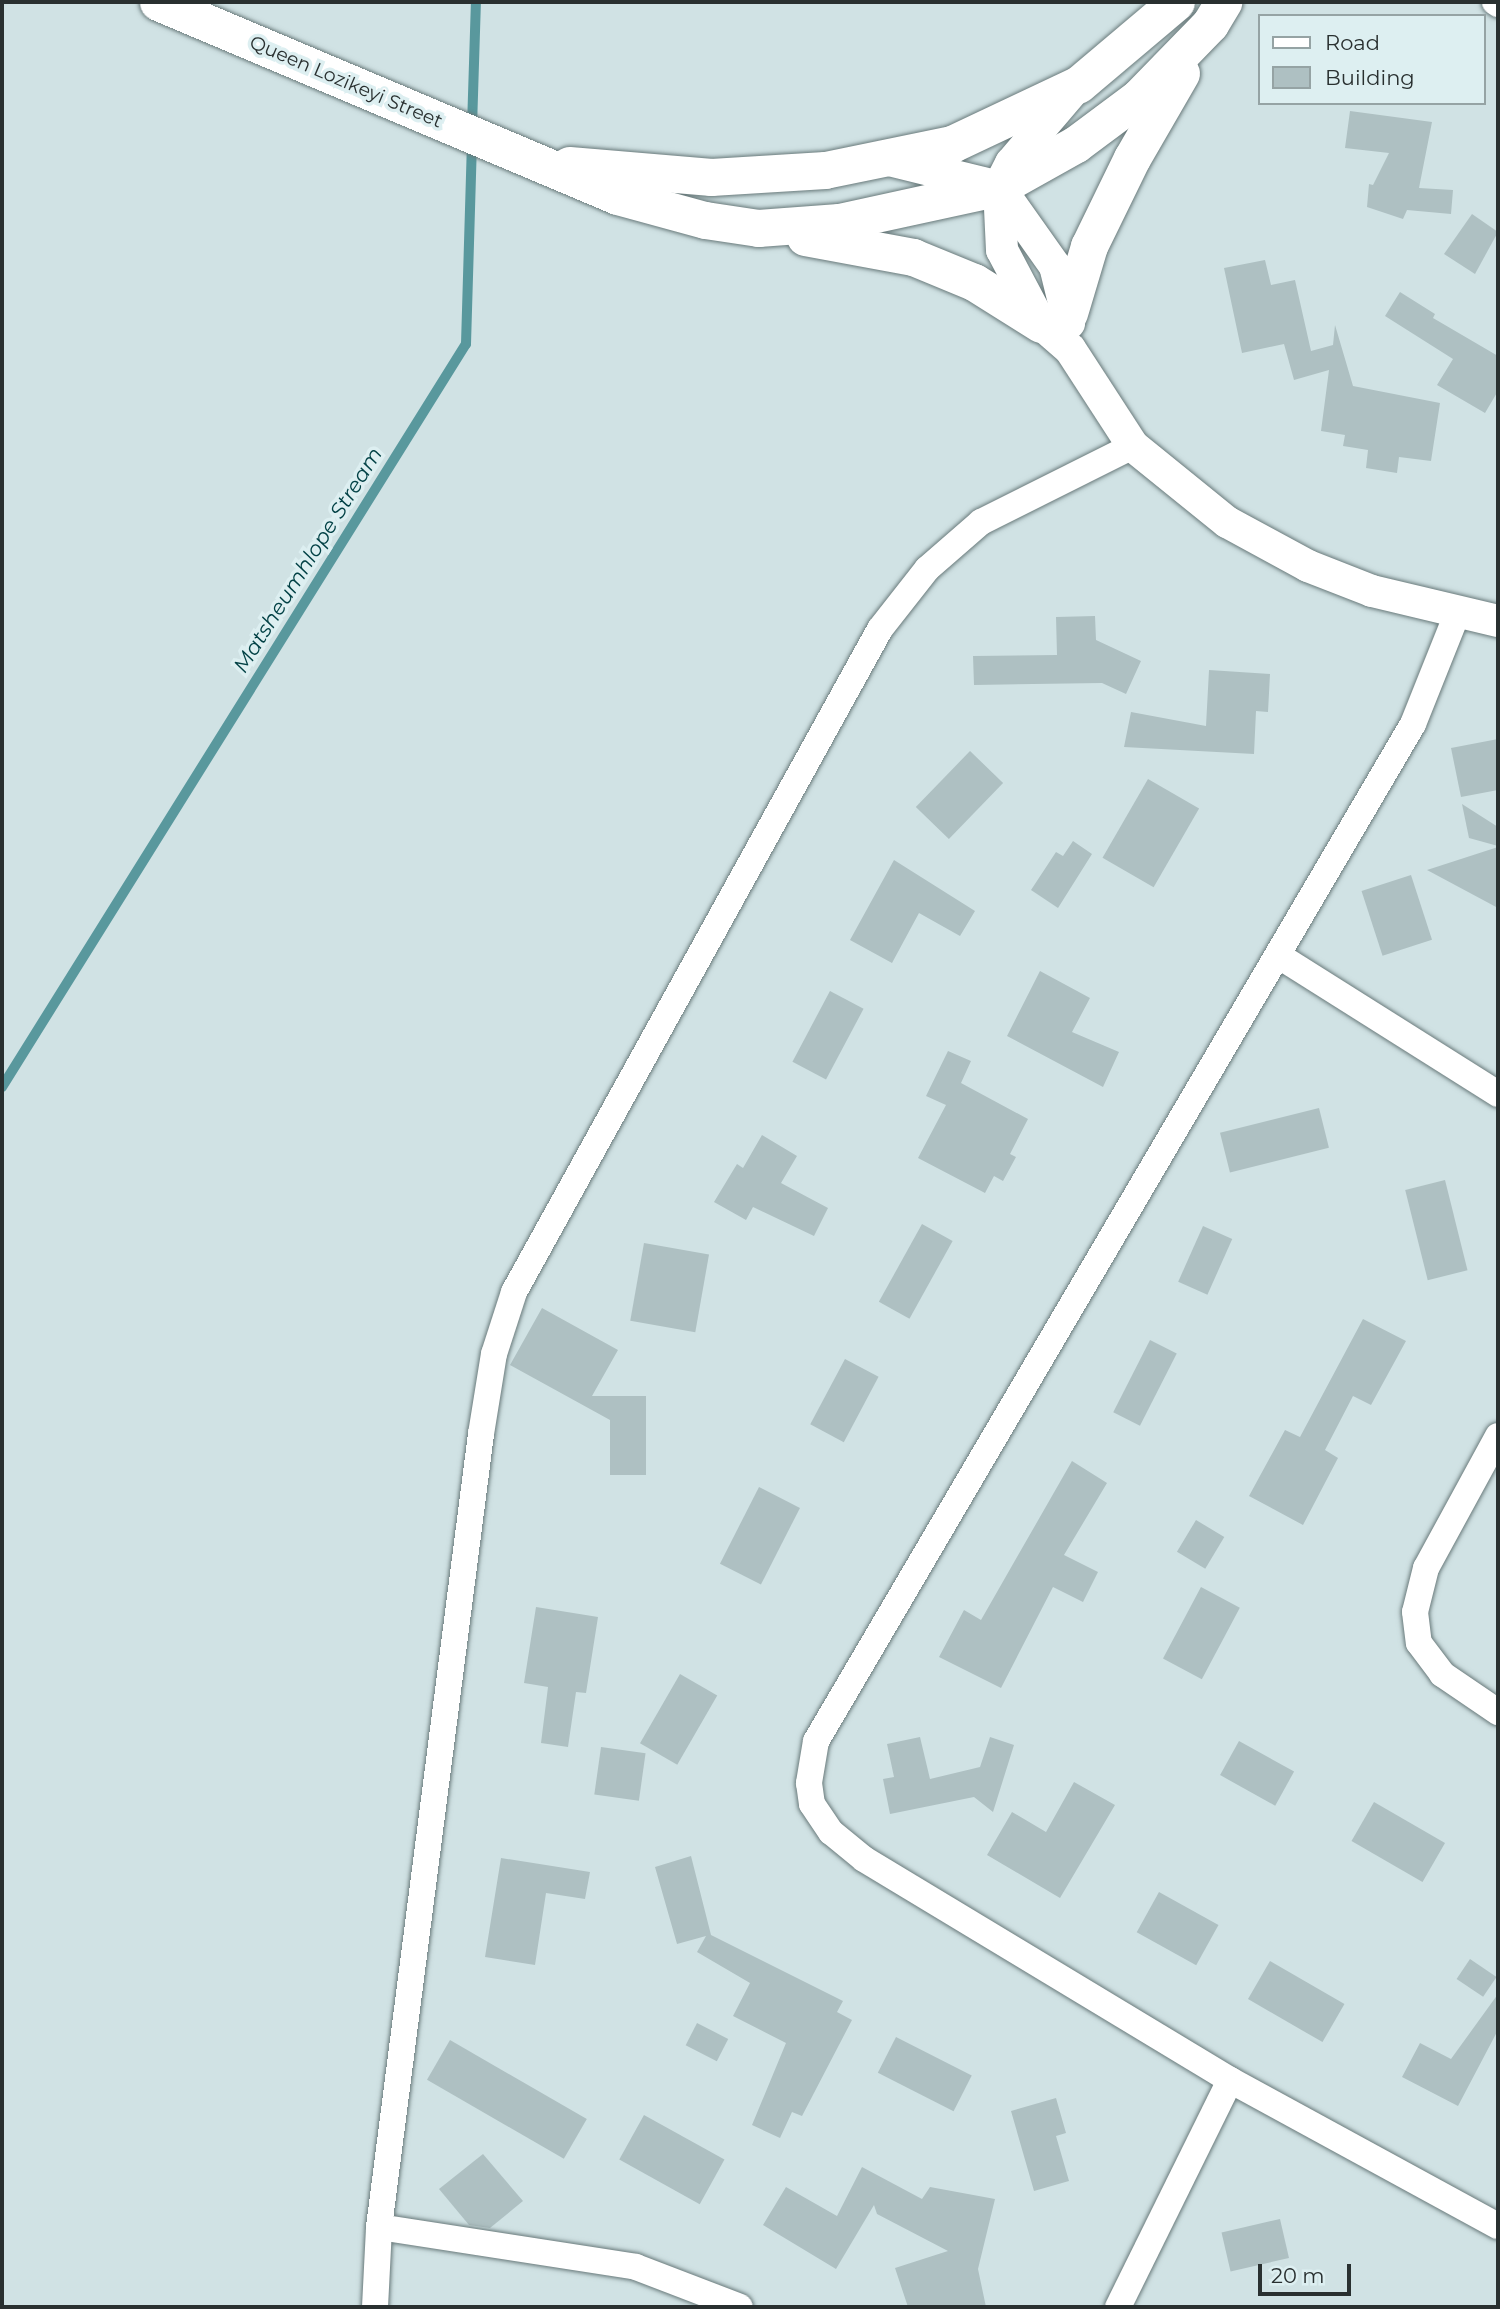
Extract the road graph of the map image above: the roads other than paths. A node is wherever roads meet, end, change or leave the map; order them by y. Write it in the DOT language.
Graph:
graph roads {
  1 [pos="158,2"];
  2 [pos="1175,2"];
  3 [pos="1217,13"];
  4 [pos="1079,83"];
  5 [pos="883,159"];
  6 [pos="533,162"];
  7 [pos="999,187"];
  8 [pos="758,228"];
  9 [pos="1055,319"];
  10 [pos="1133,446"];
  11 [pos="1457,614"];
  12 [pos="1498,621"];
  13 [pos="1279,956"];
  14 [pos="1498,1094"];
  15 [pos="1498,1436"];
  16 [pos="1498,1712"];
  17 [pos="1230,2080"];
  18 [pos="379,2227"];
  19 [pos="1498,2227"];
  20 [pos="375,2307"];
  21 [pos="740,2307"];
  22 [pos="1118,2307"];
  1 -- 6 [label="main road, Queen Lozikeyi Street"];
  2 -- 4 [label="main road, Queen Lozikeyi Street"];
  3 -- 7 [label="main road, Queen Lozikeyi Street"];
  3 -- 9 [label="main road"];
  4 -- 5 [label="main road, Queen Lozikeyi Street"];
  4 -- 7 [label="street"];
  5 -- 6 [label="main road, Queen Lozikeyi Street"];
  5 -- 7 [label="street"];
  6 -- 8 [label="main road, Queen Lozikeyi Street"];
  7 -- 8 [label="main road, Queen Lozikeyi Street"];
  7 -- 9 [label="street"];
  8 -- 9 [label="main road"];
  9 -- 10 [label="street"];
  10 -- 11 [label="street"];
  10 -- 18 [label="street"];
  11 -- 12 [label="street"];
  11 -- 13 [label="street"];
  13 -- 14 [label="street"];
  13 -- 17 [label="street"];
  15 -- 16 [label="street"];
  17 -- 19 [label="street"];
  17 -- 22 [label="street"];
  18 -- 20 [label="street"];
  18 -- 21 [label="street"];
}
